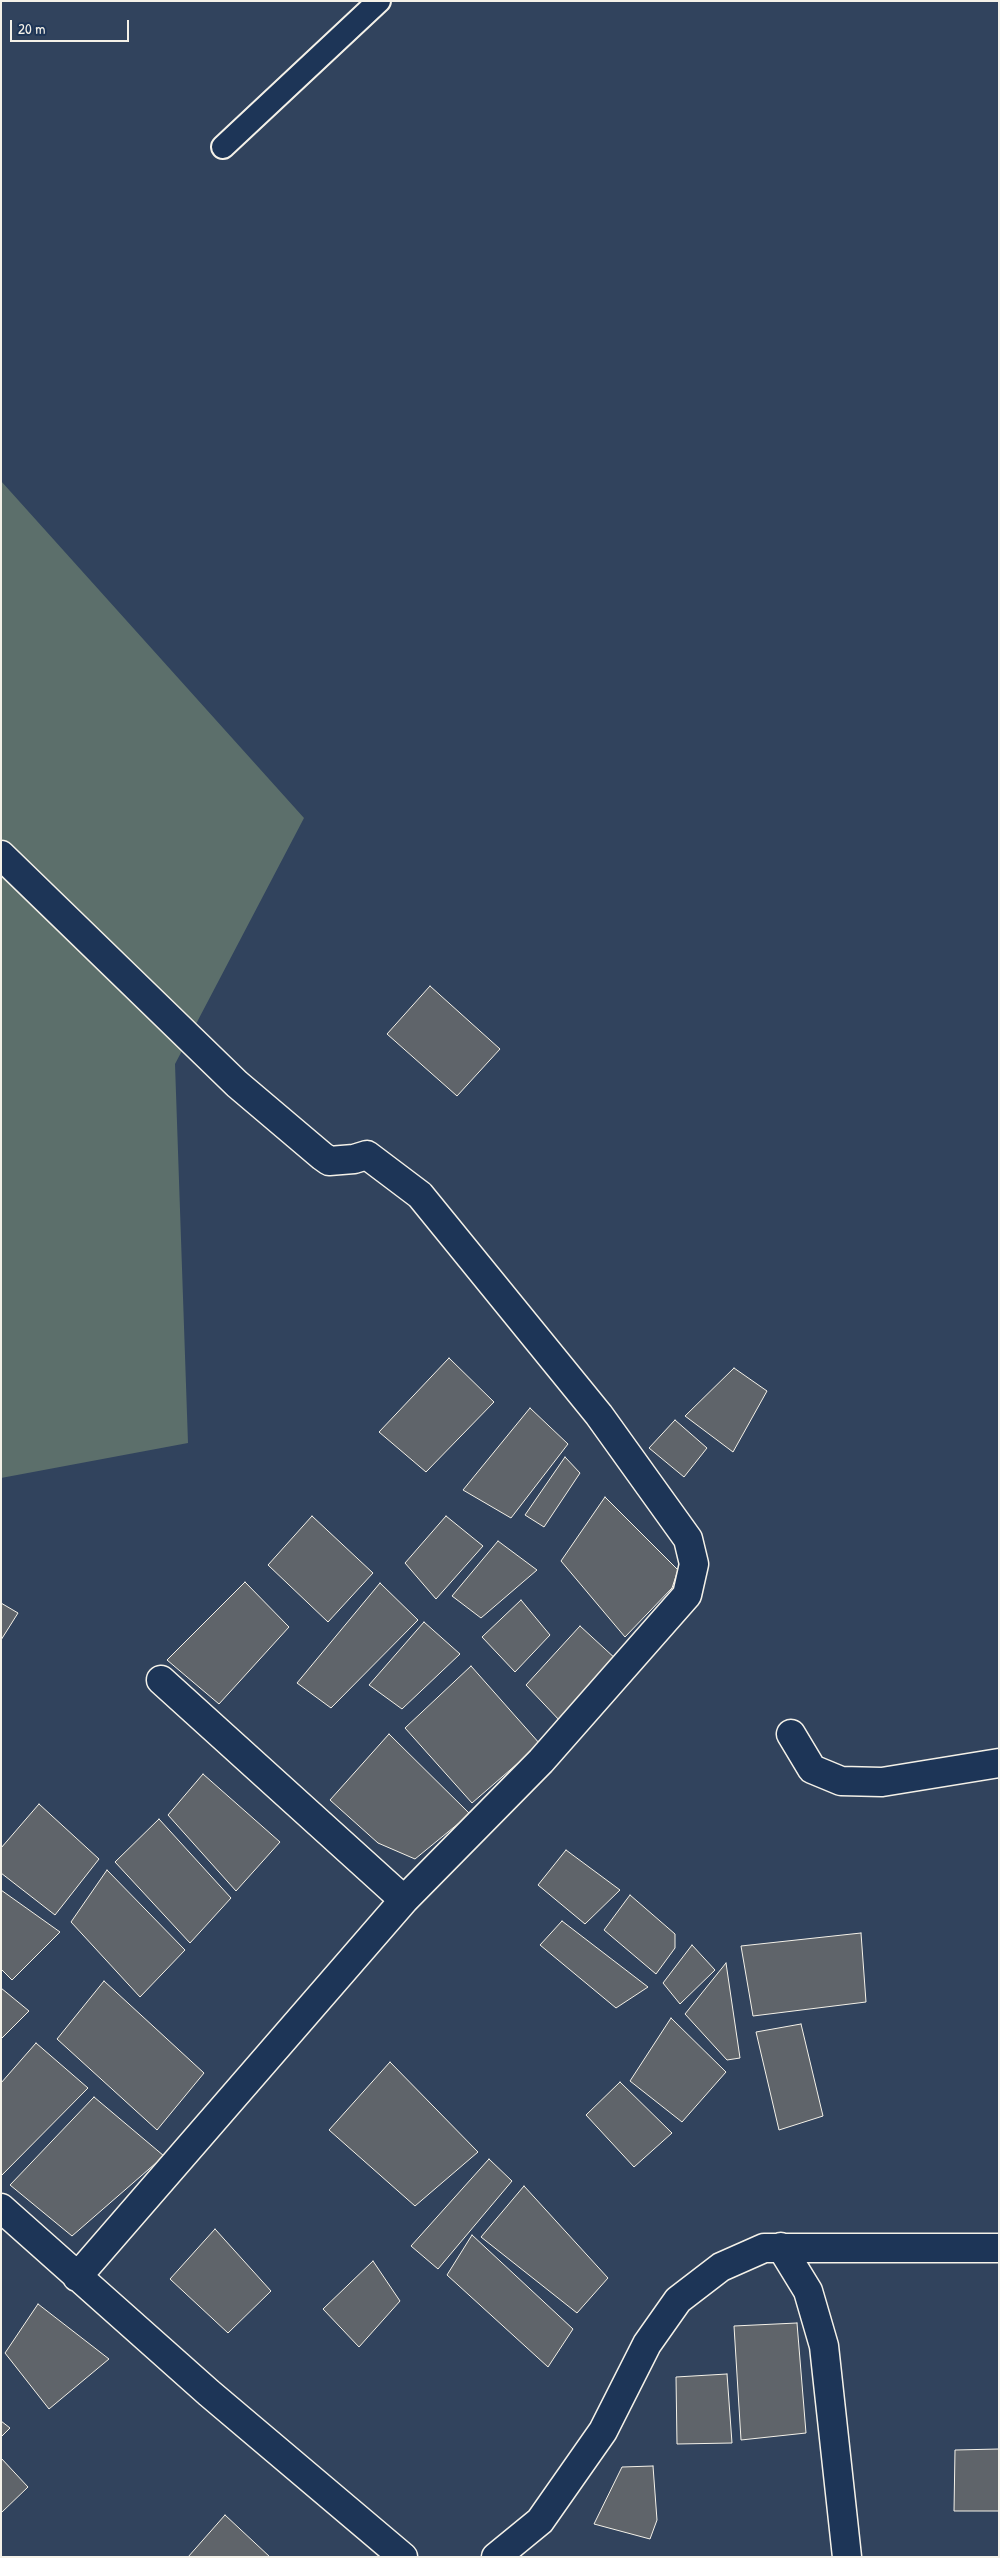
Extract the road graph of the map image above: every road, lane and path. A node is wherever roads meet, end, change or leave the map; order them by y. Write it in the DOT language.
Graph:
graph roads {
  1 [pos="379,1"];
  2 [pos="224,147"];
  3 [pos="1,855"];
  4 [pos="161,1680"];
  5 [pos="791,1734"];
  6 [pos="999,1764"];
  7 [pos="404,1900"];
  8 [pos="1,2208"];
  9 [pos="781,2248"];
  10 [pos="999,2248"];
  11 [pos="77,2277"];
  12 [pos="403,2557"];
  13 [pos="496,2557"];
  14 [pos="847,2557"];
  1 -- 2 [label="lane"];
  3 -- 7 [label="street"];
  4 -- 7 [label="street"];
  5 -- 6 [label="street"];
  7 -- 11 [label="street"];
  8 -- 11 [label="street"];
  9 -- 10 [label="street"];
  9 -- 13 [label="street"];
  9 -- 14 [label="street"];
  11 -- 12 [label="street"];
}
